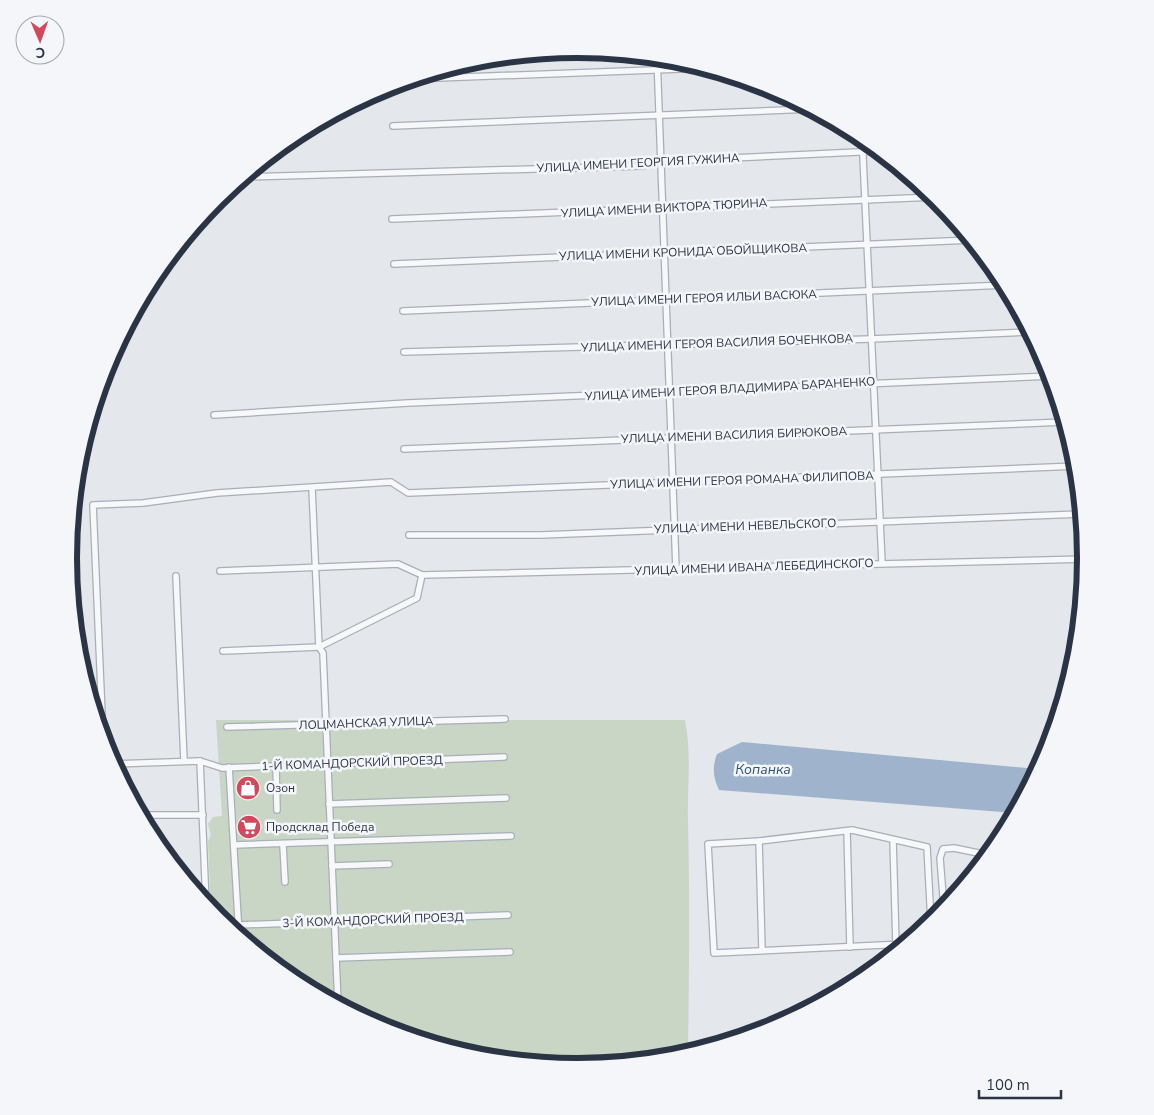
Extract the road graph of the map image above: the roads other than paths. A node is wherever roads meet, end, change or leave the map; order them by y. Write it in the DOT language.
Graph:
graph roads {
  1 [pos="658,64"];
  2 [pos="683,69"];
  3 [pos="658,70"];
  4 [pos="437,78"];
  5 [pos="799,110"];
  6 [pos="660,115"];
  7 [pos="393,126"];
  8 [pos="863,148"];
  9 [pos="863,152"];
  10 [pos="868,152"];
  11 [pos="661,162"];
  12 [pos="254,177"];
  13 [pos="924,197"];
  14 [pos="865,199"];
  15 [pos="663,208"];
  16 [pos="392,219"];
  17 [pos="963,240"];
  18 [pos="867,244"];
  19 [pos="664,253"];
  20 [pos="394,264"];
  21 [pos="996,285"];
  22 [pos="869,291"];
  23 [pos="666,300"];
  24 [pos="403,311"];
  25 [pos="1023,332"];
  26 [pos="871,339"];
  27 [pos="668,345"];
  28 [pos="404,352"];
  29 [pos="1043,376"];
  30 [pos="873,382"];
  31 [pos="670,392"];
  32 [pos="214,415"];
  33 [pos="1058,422"];
  34 [pos="875,429"];
  35 [pos="671,438"];
  36 [pos="404,449"];
  37 [pos="1068,466"];
  38 [pos="878,474"];
  39 [pos="673,482"];
  40 [pos="312,488"];
  41 [pos="1075,514"];
  42 [pos="880,520"];
  43 [pos="674,528"];
  44 [pos="409,535"];
  45 [pos="1077,559"];
  46 [pos="882,563"];
  47 [pos="316,568"];
  48 [pos="676,569"];
  49 [pos="220,571"];
  50 [pos="422,575"];
  51 [pos="176,576"];
  52 [pos="319,647"];
  53 [pos="223,651"];
  54 [pos="101,708"];
  55 [pos="506,719"];
  56 [pos="326,724"];
  57 [pos="227,727"];
  58 [pos="504,757"];
  59 [pos="184,761"];
  60 [pos="200,761"];
  61 [pos="122,764"];
  62 [pos="328,765"];
  63 [pos="276,766"];
  64 [pos="229,767"];
  65 [pos="506,798"];
  66 [pos="329,804"];
  67 [pos="277,810"];
  68 [pos="149,815"];
  69 [pos="203,815"];
  70 [pos="846,831"];
  71 [pos="511,836"];
  72 [pos="893,840"];
  73 [pos="331,842"];
  74 [pos="759,842"];
  75 [pos="282,844"];
  76 [pos="234,845"];
  77 [pos="980,853"];
  78 [pos="389,864"];
  79 [pos="332,866"];
  80 [pos="285,882"];
  81 [pos="206,892"];
  82 [pos="943,898"];
  83 [pos="930,912"];
  84 [pos="508,915"];
  85 [pos="335,921"];
  86 [pos="238,925"];
  87 [pos="896,942"];
  88 [pos="892,945"];
  89 [pos="850,947"];
  90 [pos="762,950"];
  91 [pos="510,952"];
  92 [pos="336,958"];
  93 [pos="338,997"];
  1 -- 3 [label="street"];
  2 -- 3 [label="street"];
  3 -- 4 [label="street"];
  3 -- 6 [label="street"];
  5 -- 6 [label="street"];
  6 -- 7 [label="street"];
  6 -- 11 [label="street"];
  8 -- 9 [label="street"];
  9 -- 10 [label="street, УЛИЦА ИМЕНИ ГЕОРГИЯ ГУЖИНА"];
  9 -- 11 [label="street, УЛИЦА ИМЕНИ ГЕОРГИЯ ГУЖИНА"];
  9 -- 14 [label="street"];
  11 -- 12 [label="street, УЛИЦА ИМЕНИ ГЕОРГИЯ ГУЖИНА"];
  11 -- 15 [label="street"];
  13 -- 14 [label="street, УЛИЦА ИМЕНИ ВИКТОРА ТЮРИНА"];
  14 -- 15 [label="street, УЛИЦА ИМЕНИ ВИКТОРА ТЮРИНА"];
  14 -- 18 [label="street"];
  15 -- 16 [label="street, УЛИЦА ИМЕНИ ВИКТОРА ТЮРИНА"];
  15 -- 19 [label="street"];
  17 -- 18 [label="street, УЛИЦА ИМЕНИ КРОНИДА ОБОЙЩИКОВА"];
  18 -- 19 [label="street, УЛИЦА ИМЕНИ КРОНИДА ОБОЙЩИКОВА"];
  18 -- 22 [label="street"];
  19 -- 20 [label="street, УЛИЦА ИМЕНИ КРОНИДА ОБОЙЩИКОВА"];
  19 -- 23 [label="street"];
  21 -- 22 [label="street, УЛИЦА ИМЕНИ ГЕРОЯ ИЛЬИ ВАСЮКА"];
  22 -- 23 [label="street, УЛИЦА ИМЕНИ ГЕРОЯ ИЛЬИ ВАСЮКА"];
  22 -- 26 [label="street"];
  23 -- 24 [label="street, УЛИЦА ИМЕНИ ГЕРОЯ ИЛЬИ ВАСЮКА"];
  23 -- 27 [label="street"];
  25 -- 26 [label="street, УЛИЦА ИМЕНИ ГЕРОЯ ВАСИЛИЯ БОЧЕНКОВА"];
  26 -- 27 [label="street, УЛИЦА ИМЕНИ ГЕРОЯ ВАСИЛИЯ БОЧЕНКОВА"];
  26 -- 30 [label="street"];
  27 -- 28 [label="street, УЛИЦА ИМЕНИ ГЕРОЯ ВАСИЛИЯ БОЧЕНКОВА"];
  27 -- 31 [label="street"];
  29 -- 30 [label="street, УЛИЦА ИМЕНИ ГЕРОЯ ВЛАДИМИРА БАРАНЕНКО"];
  30 -- 31 [label="street, УЛИЦА ИМЕНИ ГЕРОЯ ВЛАДИМИРА БАРАНЕНКО"];
  30 -- 34 [label="street"];
  31 -- 32 [label="street, УЛИЦА ИМЕНИ ГЕРОЯ ВЛАДИМИРА БАРАНЕНКО"];
  31 -- 35 [label="street"];
  33 -- 34 [label="street, УЛИЦА ИМЕНИ ВАСИЛИЯ БИРЮКОВА"];
  34 -- 35 [label="street, УЛИЦА ИМЕНИ ВАСИЛИЯ БИРЮКОВА"];
  34 -- 38 [label="street"];
  35 -- 36 [label="street, УЛИЦА ИМЕНИ ВАСИЛИЯ БИРЮКОВА"];
  35 -- 39 [label="street"];
  37 -- 38 [label="street, УЛИЦА ИМЕНИ ГЕРОЯ РОМАНА ФИЛИПОВА"];
  38 -- 39 [label="street, УЛИЦА ИМЕНИ ГЕРОЯ РОМАНА ФИЛИПОВА"];
  38 -- 42 [label="street"];
  39 -- 40 [label="street, УЛИЦА ИМЕНИ ГЕРОЯ РОМАНА ФИЛИПОВА"];
  39 -- 43 [label="street"];
  40 -- 47 [label="street"];
  40 -- 54 [label="street"];
  41 -- 42 [label="street, УЛИЦА ИМЕНИ НЕВЕЛЬСКОГО"];
  42 -- 43 [label="street, УЛИЦА ИМЕНИ НЕВЕЛЬСКОГО"];
  42 -- 46 [label="street"];
  43 -- 44 [label="street, УЛИЦА ИМЕНИ НЕВЕЛЬСКОГО"];
  43 -- 48 [label="street"];
  45 -- 46 [label="street, УЛИЦА ИМЕНИ ИВАНА ЛЕБЕДИНСКОГО"];
  46 -- 48 [label="street, УЛИЦА ИМЕНИ ИВАНА ЛЕБЕДИНСКОГО"];
  47 -- 49 [label="street"];
  47 -- 50 [label="street"];
  47 -- 52 [label="street"];
  48 -- 50 [label="street, УЛИЦА ИМЕНИ ИВАНА ЛЕБЕДИНСКОГО"];
  50 -- 52 [label="street"];
  51 -- 59 [label="street"];
  52 -- 53 [label="street"];
  52 -- 56 [label="street"];
  55 -- 56 [label="street, ЛОЦМАНСКАЯ УЛИЦА"];
  56 -- 57 [label="street, ЛОЦМАНСКАЯ УЛИЦА"];
  56 -- 62 [label="street"];
  58 -- 62 [label="street, 1-Й КОМАНДОРСКИЙ ПРОЕЗД"];
  59 -- 60 [label="street, 1-Й КОМАНДОРСКИЙ ПРОЕЗД"];
  59 -- 61 [label="street, 1-Й КОМАНДОРСКИЙ ПРОЕЗД"];
  60 -- 64 [label="street, 1-Й КОМАНДОРСКИЙ ПРОЕЗД"];
  60 -- 69 [label="street"];
  62 -- 63 [label="street, 1-Й КОМАНДОРСКИЙ ПРОЕЗД"];
  62 -- 66 [label="street"];
  63 -- 64 [label="street, 1-Й КОМАНДОРСКИЙ ПРОЕЗД"];
  63 -- 67 [label="street"];
  64 -- 76 [label="street"];
  65 -- 66 [label="street"];
  66 -- 73 [label="street"];
  68 -- 69 [label="street"];
  69 -- 81 [label="street"];
  70 -- 72 [label="street"];
  70 -- 74 [label="street"];
  70 -- 89 [label="street"];
  71 -- 73 [label="street"];
  72 -- 83 [label="street"];
  72 -- 87 [label="street"];
  73 -- 75 [label="street"];
  73 -- 79 [label="street"];
  74 -- 90 [label="street"];
  74 -- 90 [label="street"];
  75 -- 76 [label="street"];
  75 -- 80 [label="street"];
  76 -- 86 [label="street"];
  77 -- 82 [label="street"];
  78 -- 79 [label="street"];
  79 -- 85 [label="street"];
  84 -- 85 [label="street, 3-Й КОМАНДОРСКИЙ ПРОЕЗД"];
  85 -- 86 [label="street, 3-Й КОМАНДОРСКИЙ ПРОЕЗД"];
  85 -- 92 [label="street"];
  88 -- 89 [label="street"];
  89 -- 90 [label="street"];
  91 -- 92 [label="street"];
  92 -- 93 [label="street"];
}
